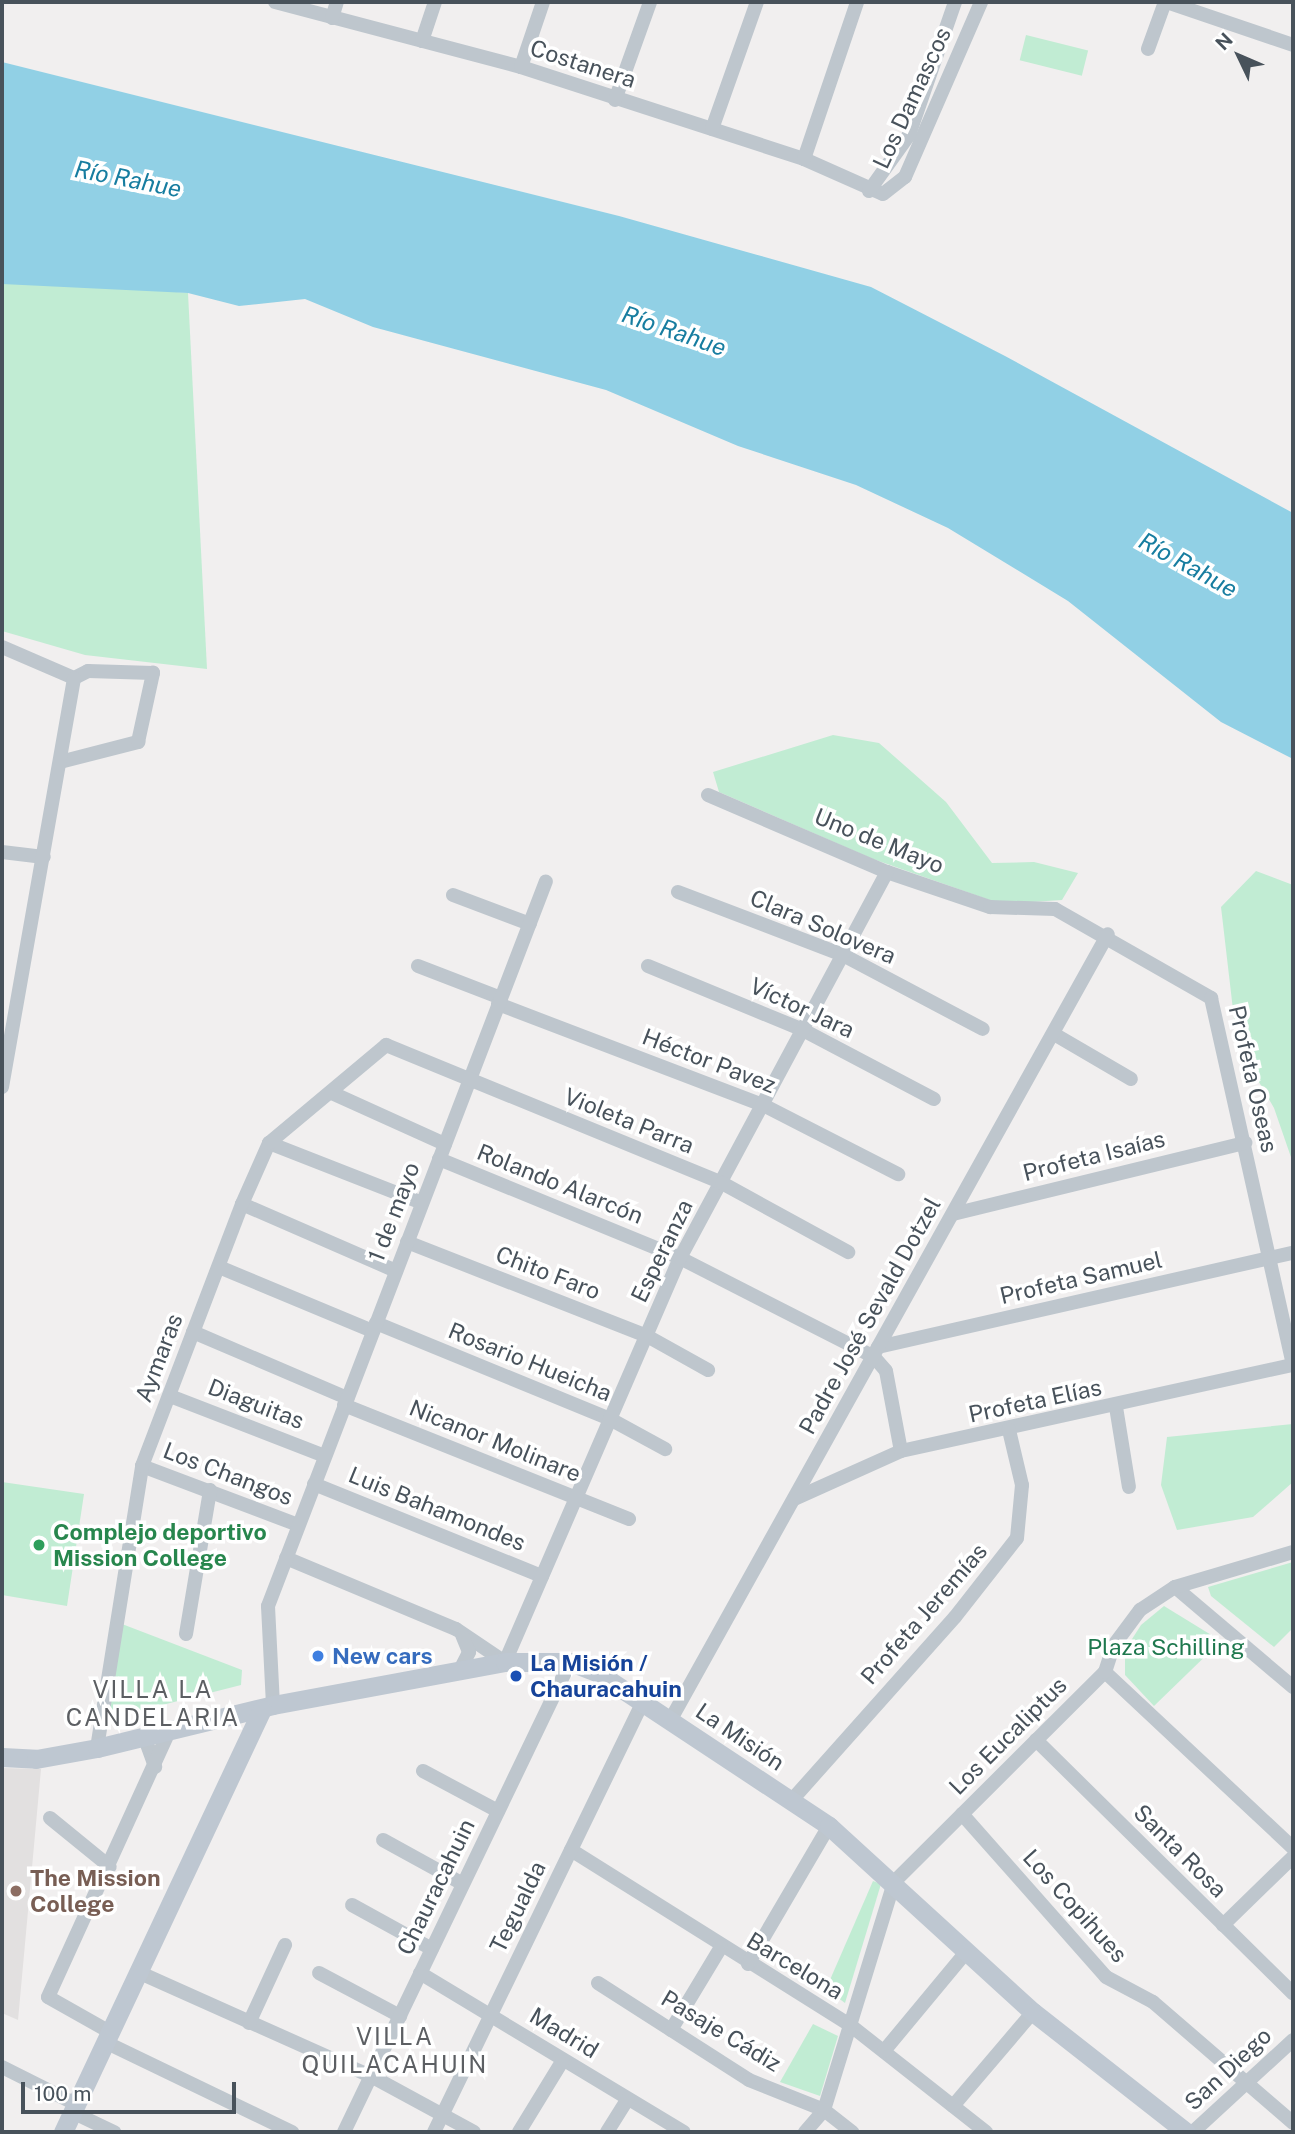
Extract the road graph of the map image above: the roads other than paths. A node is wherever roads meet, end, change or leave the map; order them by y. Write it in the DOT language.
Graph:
graph roads {
  1 [pos="275,2"];
  2 [pos="337,2"];
  3 [pos="435,2"];
  4 [pos="543,2"];
  5 [pos="650,2"];
  6 [pos="757,2"];
  7 [pos="857,2"];
  8 [pos="955,2"];
  9 [pos="981,2"];
  10 [pos="1166,2"];
  11 [pos="332,18"];
  12 [pos="422,41"];
  13 [pos="1293,45"];
  14 [pos="1148,49"];
  15 [pos="521,67"];
  16 [pos="615,100"];
  17 [pos="712,129"];
  18 [pos="804,159"];
  19 [pos="869,191"];
  20 [pos="2,648"];
  21 [pos="74,678"];
  22 [pos="60,762"];
  23 [pos="708,795"];
  24 [pos="2,852"];
  25 [pos="44,857"];
  26 [pos="887,873"];
  27 [pos="546,881"];
  28 [pos="678,892"];
  29 [pos="453,894"];
  30 [pos="1037,907"];
  31 [pos="530,923"];
  32 [pos="1108,934"];
  33 [pos="843,955"];
  34 [pos="418,966"];
  35 [pos="648,966"];
  36 [pos="500,1001"];
  37 [pos="983,1029"];
  38 [pos="803,1030"];
  39 [pos="1054,1034"];
  40 [pos="386,1045"];
  41 [pos="1131,1079"];
  42 [pos="469,1082"];
  43 [pos="2,1087"];
  44 [pos="332,1093"];
  45 [pos="934,1099"];
  46 [pos="763,1105"];
  47 [pos="269,1143"];
  48 [pos="1245,1143"];
  49 [pos="444,1144"];
  50 [pos="439,1159"];
  51 [pos="898,1174"];
  52 [pos="722,1183"];
  53 [pos="422,1203"];
  54 [pos="242,1204"];
  55 [pos="953,1214"];
  56 [pos="407,1242"];
  57 [pos="848,1252"];
  58 [pos="1293,1253"];
  59 [pos="680,1258"];
  60 [pos="1271,1258"];
  61 [pos="219,1267"];
  62 [pos="396,1271"];
  63 [pos="374,1327"];
  64 [pos="193,1332"];
  65 [pos="647,1336"];
  66 [pos="876,1352"];
  67 [pos="1293,1364"];
  68 [pos="708,1370"];
  69 [pos="170,1396"];
  70 [pos="346,1401"];
  71 [pos="1116,1407"];
  72 [pos="610,1419"];
  73 [pos="1009,1430"];
  74 [pos="665,1449"];
  75 [pos="901,1451"];
  76 [pos="325,1456"];
  77 [pos="142,1466"];
  78 [pos="314,1484"];
  79 [pos="1129,1487"];
  80 [pos="210,1490"];
  81 [pos="576,1498"];
  82 [pos="793,1499"];
  83 [pos="629,1519"];
  84 [pos="298,1525"];
  85 [pos="1293,1552"];
  86 [pos="286,1558"];
  87 [pos="542,1576"];
  88 [pos="1175,1587"];
  89 [pos="456,1629"];
  90 [pos="186,1634"];
  91 [pos="505,1662"];
  92 [pos="570,1662"];
  93 [pos="460,1670"];
  94 [pos="1105,1672"];
  95 [pos="1293,1688"];
  96 [pos="643,1702"];
  97 [pos="268,1707"];
  98 [pos="671,1719"];
  99 [pos="169,1731"];
  100 [pos="144,1736"];
  101 [pos="1036,1740"];
  102 [pos="97,1748"];
  103 [pos="2,1758"];
  104 [pos="155,1768"];
  105 [pos="423,1771"];
  106 [pos="791,1801"];
  107 [pos="498,1811"];
  108 [pos="962,1814"];
  109 [pos="50,1818"];
  110 [pos="830,1826"];
  111 [pos="383,1840"];
  112 [pos="1293,1848"];
  113 [pos="572,1850"];
  114 [pos="1293,1857"];
  115 [pos="110,1867"];
  116 [pos="894,1882"];
  117 [pos="463,1884"];
  118 [pos="352,1905"];
  119 [pos="1223,1925"];
  120 [pos="285,1945"];
  121 [pos="721,1947"];
  122 [pos="432,1949"];
  123 [pos="967,1951"];
  124 [pos="748,1964"];
  125 [pos="138,1972"];
  126 [pos="319,1973"];
  127 [pos="420,1973"];
  128 [pos="598,1983"];
  129 [pos="1293,1993"];
  130 [pos="1033,2012"];
  131 [pos="400,2016"];
  132 [pos="490,2016"];
  133 [pos="249,2023"];
  134 [pos="850,2025"];
  135 [pos="671,2030"];
  136 [pos="107,2037"];
  137 [pos="1293,2040"];
  138 [pos="884,2050"];
  139 [pos="563,2060"];
  140 [pos="4,2073"];
  141 [pos="371,2076"];
  142 [pos="1244,2085"];
  143 [pos="628,2099"];
  144 [pos="953,2106"];
  145 [pos="74,2108"];
  146 [pos="824,2110"];
  147 [pos="444,2113"];
  148 [pos="1293,2123"];
  149 [pos="1173,2129"];
  150 [pos="63,2132"];
  151 [pos="114,2132"];
  152 [pos="292,2132"];
  153 [pos="344,2132"];
  154 [pos="435,2132"];
  155 [pos="474,2132"];
  156 [pos="519,2132"];
  157 [pos="607,2132"];
  158 [pos="684,2132"];
  159 [pos="806,2132"];
  160 [pos="852,2132"];
  161 [pos="986,2132"];
  162 [pos="1193,2132"];
  1 -- 11 [label="street, Costanera"];
  2 -- 11 [label="street"];
  3 -- 12 [label="street"];
  4 -- 15 [label="street"];
  5 -- 16 [label="street"];
  6 -- 17 [label="street"];
  7 -- 18 [label="street"];
  8 -- 19 [label="street, Los Damascos"];
  9 -- 19 [label="street, Los Damascos"];
  10 -- 13 [label="street"];
  10 -- 14 [label="street"];
  11 -- 12 [label="street, Costanera"];
  12 -- 15 [label="street, Costanera"];
  15 -- 16 [label="street, Costanera"];
  16 -- 17 [label="street, Costanera"];
  17 -- 18 [label="street, Costanera"];
  18 -- 19 [label="street, Costanera"];
  20 -- 21 [label="street"];
  21 -- 22 [label="street"];
  21 -- 22 [label="street"];
  22 -- 25 [label="street"];
  23 -- 26 [label="street, Uno de Mayo"];
  24 -- 25 [label="street"];
  25 -- 43 [label="street"];
  26 -- 30 [label="street, Uno de Mayo"];
  26 -- 33 [label="street, Esperanza"];
  27 -- 31 [label="street, 1 de mayo"];
  28 -- 33 [label="street, Clara Solovera"];
  29 -- 31 [label="street"];
  30 -- 32 [label="street, Profeta Oseas"];
  31 -- 36 [label="street, 1 de mayo"];
  32 -- 39 [label="street, Padre José Sevald Dotzel"];
  32 -- 48 [label="street, Profeta Oseas"];
  33 -- 37 [label="street, Clara Solovera"];
  33 -- 38 [label="street, Esperanza"];
  34 -- 36 [label="street, Héctor Pavez"];
  35 -- 38 [label="street, Víctor Jara"];
  36 -- 42 [label="street, 1 de mayo"];
  36 -- 46 [label="street, Héctor Pavez"];
  38 -- 45 [label="street, Víctor Jara"];
  38 -- 46 [label="street, Esperanza"];
  39 -- 41 [label="street"];
  39 -- 55 [label="street, Padre José Sevald Dotzel"];
  40 -- 42 [label="street, Violeta Parra"];
  40 -- 44 [label="street, Aymaras"];
  42 -- 49 [label="street, 1 de mayo"];
  42 -- 52 [label="street, Violeta Parra"];
  44 -- 47 [label="street, Aymaras"];
  44 -- 49 [label="street"];
  46 -- 51 [label="street, Héctor Pavez"];
  46 -- 52 [label="street, Esperanza"];
  47 -- 53 [label="street"];
  47 -- 54 [label="street, Aymaras"];
  48 -- 55 [label="street, Profeta Isaías"];
  48 -- 60 [label="street, Profeta Oseas"];
  49 -- 50 [label="street, 1 de mayo"];
  50 -- 53 [label="street, 1 de mayo"];
  50 -- 59 [label="street, Rolando Alarcón"];
  52 -- 57 [label="street, Violeta Parra"];
  52 -- 59 [label="street, Esperanza"];
  53 -- 56 [label="street, 1 de mayo"];
  54 -- 61 [label="street, Aymaras"];
  54 -- 62 [label="street"];
  55 -- 66 [label="street, Padre José Sevald Dotzel"];
  56 -- 62 [label="street, 1 de mayo"];
  56 -- 65 [label="street, Chito Faro"];
  58 -- 60 [label="street, Profeta Samuel"];
  59 -- 65 [label="street, Esperanza"];
  59 -- 66 [label="street, Rolando Alarcón"];
  60 -- 66 [label="street, Profeta Samuel"];
  60 -- 67 [label="street, Profeta Oseas"];
  61 -- 63 [label="street, Rosario Hueicha"];
  61 -- 64 [label="street, Aymaras"];
  62 -- 63 [label="street, 1 de mayo"];
  63 -- 70 [label="street, 1 de mayo"];
  63 -- 72 [label="street, Rosario Hueicha"];
  64 -- 69 [label="street, Aymaras"];
  64 -- 70 [label="street, Nicanor Molinare"];
  65 -- 68 [label="street, Chito Faro"];
  65 -- 72 [label="street, Esperanza"];
  66 -- 75 [label="street"];
  66 -- 82 [label="street, Padre José Sevald Dotzel"];
  67 -- 71 [label="street, Profeta Elías"];
  69 -- 76 [label="street, Diaguitas"];
  69 -- 77 [label="street, Aymaras"];
  70 -- 76 [label="street, 1 de mayo"];
  70 -- 81 [label="street, Nicanor Molinare"];
  71 -- 73 [label="street, Profeta Elías"];
  71 -- 79 [label="street"];
  72 -- 74 [label="street, Rosario Hueicha"];
  72 -- 81 [label="street, Esperanza"];
  73 -- 75 [label="street, Profeta Elías"];
  73 -- 106 [label="street, Profeta Jeremías"];
  75 -- 82 [label="street, Profeta Elías"];
  76 -- 78 [label="street, 1 de mayo"];
  77 -- 80 [label="street, Los Changos"];
  77 -- 102 [label="street, Aymaras"];
  78 -- 84 [label="street, 1 de mayo"];
  78 -- 87 [label="street, Luis Bahamondes"];
  80 -- 84 [label="street, Los Changos"];
  80 -- 90 [label="street"];
  81 -- 83 [label="street, Nicanor Molinare"];
  81 -- 87 [label="street, Esperanza"];
  82 -- 98 [label="street, Padre José Sevald Dotzel"];
  84 -- 86 [label="street, 1 de mayo"];
  85 -- 88 [label="street, Los Eucaliptus"];
  86 -- 89 [label="street"];
  86 -- 97 [label="street, 1 de mayo"];
  87 -- 91 [label="street, Esperanza"];
  88 -- 94 [label="street, Los Eucaliptus"];
  88 -- 95 [label="street"];
  89 -- 91 [label="street"];
  89 -- 93 [label="street"];
  91 -- 92 [label="street, La Misión"];
  91 -- 93 [label="street, La Misión"];
  92 -- 96 [label="street, La Misión"];
  92 -- 107 [label="street, Chauracahuin"];
  93 -- 97 [label="street, La Misión"];
  94 -- 101 [label="street, Los Eucaliptus"];
  94 -- 112 [label="street"];
  96 -- 98 [label="street, La Misión"];
  96 -- 113 [label="street, Tegualda"];
  97 -- 99 [label="street, La Misión"];
  97 -- 125 [label="street"];
  98 -- 106 [label="street, La Misión"];
  99 -- 100 [label="street, La Misión"];
  99 -- 104 [label="street"];
  100 -- 102 [label="street, La Misión"];
  100 -- 104 [label="street"];
  101 -- 108 [label="street, Los Eucaliptus"];
  101 -- 119 [label="street, Santa Rosa"];
  102 -- 103 [label="street, La Misión"];
  104 -- 115 [label="street"];
  105 -- 107 [label="street"];
  106 -- 110 [label="street, La Misión"];
  107 -- 117 [label="street, Chauracahuin"];
  108 -- 116 [label="street, Los Eucaliptus"];
  108 -- 142 [label="street, Los Copihues"];
  109 -- 115 [label="street"];
  110 -- 116 [label="street, La Misión"];
  110 -- 124 [label="street"];
  111 -- 117 [label="street"];
  113 -- 121 [label="street, Barcelona"];
  113 -- 132 [label="street, Tegualda"];
  114 -- 119 [label="street"];
  115 -- 136 [label="street"];
  116 -- 123 [label="street, La Misión"];
  116 -- 134 [label="street"];
  117 -- 122 [label="street, Chauracahuin"];
  118 -- 122 [label="street"];
  119 -- 129 [label="street, Santa Rosa"];
  120 -- 133 [label="street"];
  121 -- 124 [label="street, Barcelona"];
  121 -- 135 [label="street"];
  122 -- 127 [label="street, Chauracahuin"];
  123 -- 130 [label="street, La Misión"];
  123 -- 138 [label="street"];
  124 -- 134 [label="street, Barcelona"];
  125 -- 133 [label="street"];
  125 -- 136 [label="street"];
  126 -- 131 [label="street"];
  127 -- 131 [label="street, Chauracahuin"];
  127 -- 132 [label="street, Madrid"];
  128 -- 135 [label="street, Pasaje Cádiz"];
  130 -- 144 [label="street"];
  130 -- 149 [label="street, La Misión"];
  131 -- 141 [label="street, Chauracahuin"];
  132 -- 139 [label="street, Madrid"];
  132 -- 147 [label="street, Tegualda"];
  133 -- 141 [label="street"];
  134 -- 138 [label="street, Barcelona"];
  134 -- 146 [label="street"];
  135 -- 146 [label="street, Pasaje Cádiz"];
  136 -- 145 [label="street"];
  136 -- 152 [label="street"];
  137 -- 142 [label="street, San Diego"];
  138 -- 144 [label="street, Barcelona"];
  139 -- 143 [label="street, Madrid"];
  139 -- 156 [label="street"];
  140 -- 145 [label="street"];
  141 -- 147 [label="street"];
  141 -- 153 [label="street, Chauracahuin"];
  142 -- 148 [label="street, Los Copihues"];
  142 -- 162 [label="street, San Diego"];
  143 -- 157 [label="street"];
  143 -- 158 [label="street, Madrid"];
  144 -- 161 [label="street, Barcelona"];
  145 -- 150 [label="street"];
  145 -- 151 [label="street"];
  146 -- 159 [label="street"];
  146 -- 160 [label="street, Pasaje Cádiz"];
  147 -- 154 [label="street, Tegualda"];
  147 -- 155 [label="street"];
}
